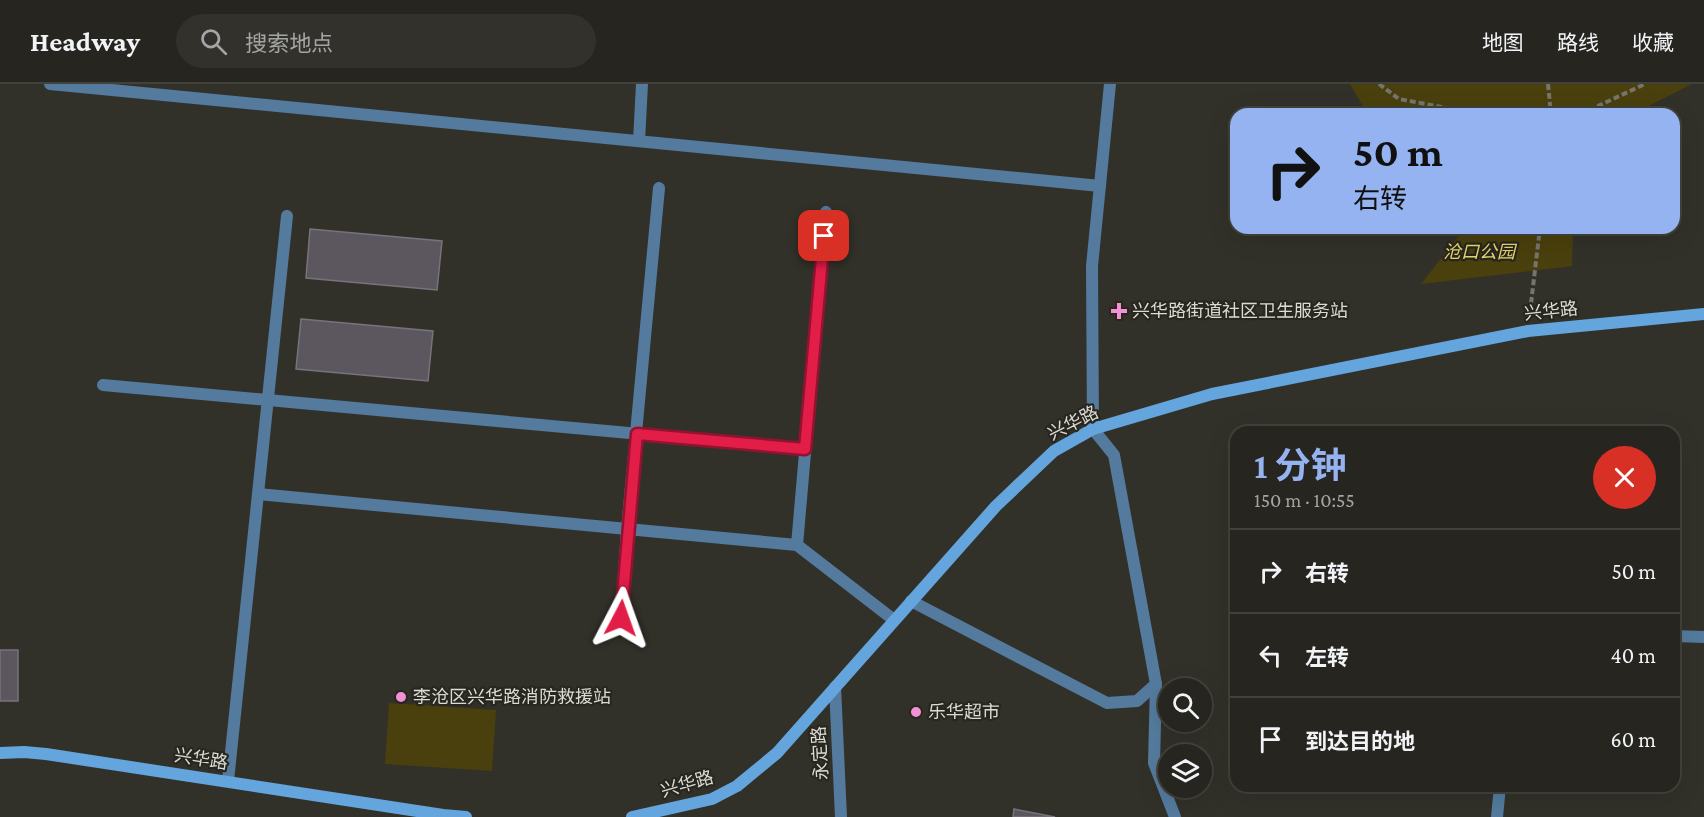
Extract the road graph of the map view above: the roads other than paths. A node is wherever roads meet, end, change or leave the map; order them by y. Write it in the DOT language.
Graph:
graph roads {
  1 [pos="50,84"];
  2 [pos="642,84"];
  3 [pos="1110,84"];
  4 [pos="639,141"];
  5 [pos="1100,186"];
  6 [pos="659,188"];
  7 [pos="826,212"];
  8 [pos="287,216"];
  9 [pos="1704,314"];
  10 [pos="104,385"];
  11 [pos="268,400"];
  12 [pos="1093,429"];
  13 [pos="637,434"];
  14 [pos="805,449"];
  15 [pos="258,494"];
  16 [pos="627,529"];
  17 [pos="797,545"];
  18 [pos="911,601"];
  19 [pos="621,618"];
  20 [pos="894,620"];
  21 [pos="1680,636"];
  22 [pos="1704,637"];
  23 [pos="1156,684"];
  24 [pos="835,687"];
  25 [pos="0,753"];
  26 [pos="228,781"];
  27 [pos="1499,792"];
  28 [pos="445,816"];
  29 [pos="466,817"];
  30 [pos="632,817"];
  31 [pos="841,817"];
  32 [pos="1175,817"];
  33 [pos="1497,817"];
  1 -- 4 [label="street"];
  2 -- 4 [label="street"];
  3 -- 5 [label="street"];
  4 -- 5 [label="street"];
  5 -- 12 [label="street"];
  6 -- 13 [label="street"];
  7 -- 14 [label="street"];
  8 -- 11 [label="street"];
  9 -- 12 [label="street, 兴华路"];
  10 -- 11 [label="street"];
  11 -- 13 [label="street"];
  11 -- 15 [label="street"];
  12 -- 18 [label="street, 兴华路"];
  12 -- 23 [label="street"];
  13 -- 14 [label="street"];
  13 -- 16 [label="street"];
  14 -- 17 [label="street"];
  15 -- 16 [label="street"];
  15 -- 26 [label="street"];
  16 -- 17 [label="street"];
  16 -- 19 [label="street"];
  17 -- 20 [label="street"];
  18 -- 20 [label="street, 兴华路"];
  18 -- 23 [label="street"];
  20 -- 24 [label="street, 兴华路"];
  21 -- 22 [label="street"];
  23 -- 32 [label="street"];
  24 -- 30 [label="street, 兴华路"];
  24 -- 31 [label="street, 永定路"];
  25 -- 26 [label="street, 兴华路"];
  26 -- 28 [label="street, 兴华路"];
  27 -- 33 [label="street"];
  28 -- 29 [label="street, 兴华路"];
}
